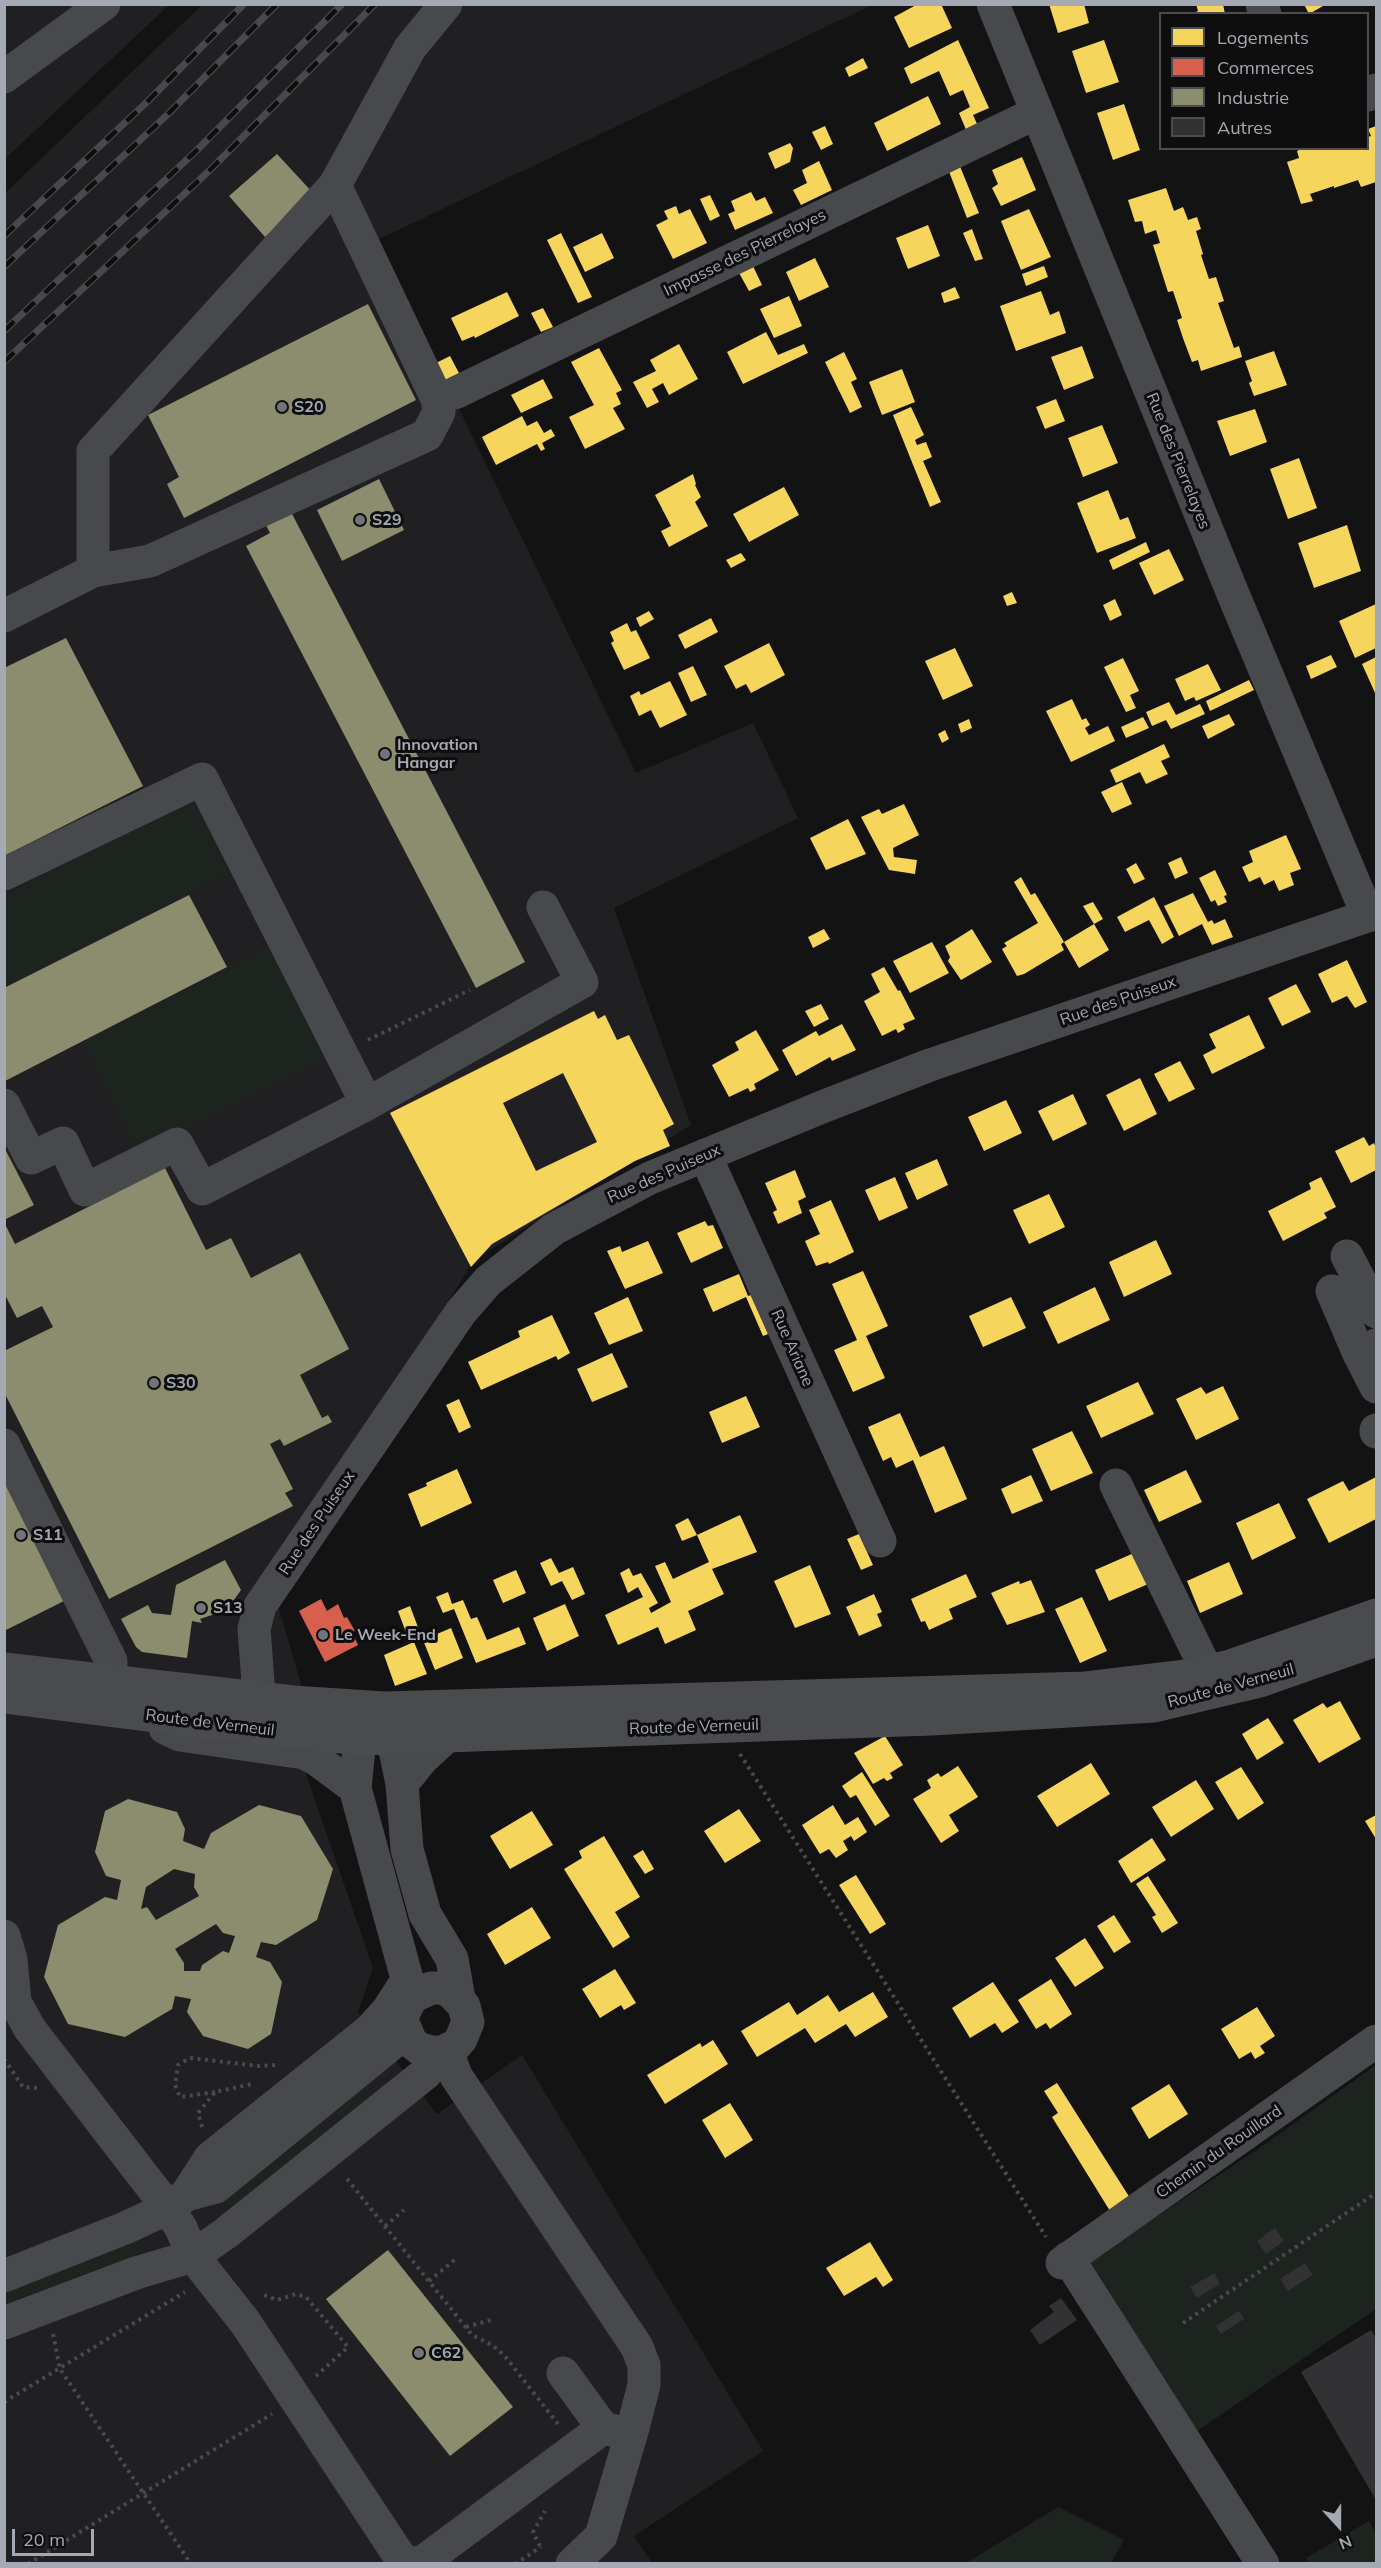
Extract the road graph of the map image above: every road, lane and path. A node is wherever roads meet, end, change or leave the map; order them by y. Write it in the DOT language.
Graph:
graph roads {
  1 [pos="104,4"];
  2 [pos="446,4"];
  3 [pos="993,4"];
  4 [pos="4,77"];
  5 [pos="1036,113"];
  6 [pos="335,185"];
  7 [pos="455,393"];
  8 [pos="93,571"];
  9 [pos="4,616"];
  10 [pos="4,874"];
  11 [pos="543,907"];
  12 [pos="1372,914"];
  13 [pos="470,990"];
  14 [pos="343,1056"];
  15 [pos="367,1104"];
  16 [pos="4,1105"];
  17 [pos="705,1155"];
  18 [pos="1347,1256"];
  19 [pos="1332,1291"];
  20 [pos="1377,1312"];
  21 [pos="1368,1350"];
  22 [pos="1377,1387"];
  23 [pos="4,1445"];
  24 [pos="1116,1485"];
  25 [pos="880,1541"];
  26 [pos="1377,1615"];
  27 [pos="1377,1640"];
  28 [pos="4,1669"];
  29 [pos="1207,1671"];
  30 [pos="4,1697"];
  31 [pos="257,1698"];
  32 [pos="118,1701"];
  33 [pos="377,1721"];
  34 [pos="202,1722"];
  35 [pos="729,1726"];
  36 [pos="447,1736"];
  37 [pos="402,1784"];
  38 [pos="355,1788"];
  39 [pos="4,1936"];
  40 [pos="410,1989"];
  41 [pos="459,1999"];
  42 [pos="405,2033"];
  43 [pos="1377,2041"];
  44 [pos="438,2058"];
  45 [pos="286,2064"];
  46 [pos="215,2092"];
  47 [pos="347,2179"];
  48 [pos="1377,2193"];
  49 [pos="177,2202"];
  50 [pos="404,2210"];
  51 [pos="385,2226"];
  52 [pos="193,2256"];
  53 [pos="457,2258"];
  54 [pos="1065,2260"];
  55 [pos="4,2276"];
  56 [pos="429,2281"];
  57 [pos="178,2287"];
  58 [pos="259,2290"];
  59 [pos="491,2320"];
  60 [pos="4,2323"];
  61 [pos="1183,2323"];
  62 [pos="51,2325"];
  63 [pos="466,2327"];
  64 [pos="60,2369"];
  65 [pos="562,2373"];
  66 [pos="293,2396"];
  67 [pos="4,2403"];
  68 [pos="617,2432"];
  69 [pos="557,2462"];
  70 [pos="144,2494"];
  71 [pos="548,2506"];
  72 [pos="540,2546"];
  73 [pos="605,2550"];
  74 [pos="559,2559"];
  75 [pos="28,2564"];
  76 [pos="191,2564"];
  77 [pos="418,2564"];
  78 [pos="514,2564"];
  79 [pos="1263,2564"];
  1 -- 4 [label="street"];
  2 -- 6 [label="street"];
  3 -- 5 [label="street, Rue des Pierrelayes"];
  5 -- 7 [label="street, Impasse des Pierrelayes"];
  5 -- 12 [label="street, Rue des Pierrelayes"];
  6 -- 8 [label="street"];
  6 -- 8 [label="street"];
  8 -- 9 [label="street"];
  10 -- 14 [label="street"];
  11 -- 15 [label="street"];
  12 -- 17 [label="street, Rue des Puiseux"];
  13 -- 14 [label="path"];
  14 -- 15 [label="street"];
  15 -- 16 [label="street"];
  17 -- 25 [label="street, Rue Ariane"];
  17 -- 31 [label="street, Rue des Puiseux"];
  18 -- 20 [label="street"];
  19 -- 21 [label="street"];
  21 -- 22 [label="street"];
  23 -- 32 [label="street"];
  24 -- 29 [label="street"];
  26 -- 29 [label="main road, Route de Verneuil"];
  27 -- 35 [label="main road, Route de Verneuil"];
  28 -- 32 [label="main road, Route de Verneuil"];
  29 -- 33 [label="main road, Route de Verneuil"];
  30 -- 32 [label="main road, Route de Verneuil"];
  31 -- 32 [label="main road, Route de Verneuil"];
  31 -- 33 [label="main road, Route de Verneuil"];
  31 -- 34 [label="street"];
  32 -- 34 [label="main road, Route de Verneuil"];
  32 -- 38 [label="street"];
  33 -- 34 [label="main road, Route de Verneuil"];
  33 -- 36 [label="main road, Route de Verneuil"];
  33 -- 37 [label="street"];
  33 -- 38 [label="street"];
  35 -- 36 [label="main road, Route de Verneuil"];
  35 -- 54 [label="path"];
  36 -- 37 [label="street"];
  37 -- 41 [label="street"];
  38 -- 40 [label="street"];
  39 -- 49 [label="street"];
  40 -- 41 [label="street"];
  40 -- 42 [label="street"];
  40 -- 49 [label="street"];
  41 -- 44 [label="street"];
  42 -- 44 [label="street"];
  42 -- 49 [label="street"];
  43 -- 54 [label="street, Chemin du Rouillard"];
  44 -- 52 [label="street"];
  44 -- 68 [label="street"];
  45 -- 46 [label="path"];
  47 -- 51 [label="path"];
  48 -- 61 [label="path"];
  49 -- 52 [label="street"];
  49 -- 55 [label="street"];
  50 -- 51 [label="path"];
  51 -- 56 [label="path"];
  52 -- 60 [label="street"];
  52 -- 66 [label="street"];
  53 -- 56 [label="path"];
  54 -- 79 [label="street"];
  56 -- 63 [label="path"];
  57 -- 64 [label="path"];
  58 -- 66 [label="path"];
  59 -- 63 [label="path"];
  62 -- 64 [label="path"];
  63 -- 69 [label="path"];
  64 -- 67 [label="path"];
  64 -- 70 [label="path"];
  65 -- 68 [label="street"];
  66 -- 70 [label="path"];
  66 -- 77 [label="street"];
  68 -- 69 [label="street"];
  68 -- 73 [label="street"];
  69 -- 77 [label="street"];
  70 -- 75 [label="path"];
  70 -- 76 [label="path"];
  71 -- 72 [label="path"];
  72 -- 74 [label="path"];
  72 -- 78 [label="path"];
  73 -- 74 [label="street"];
}
